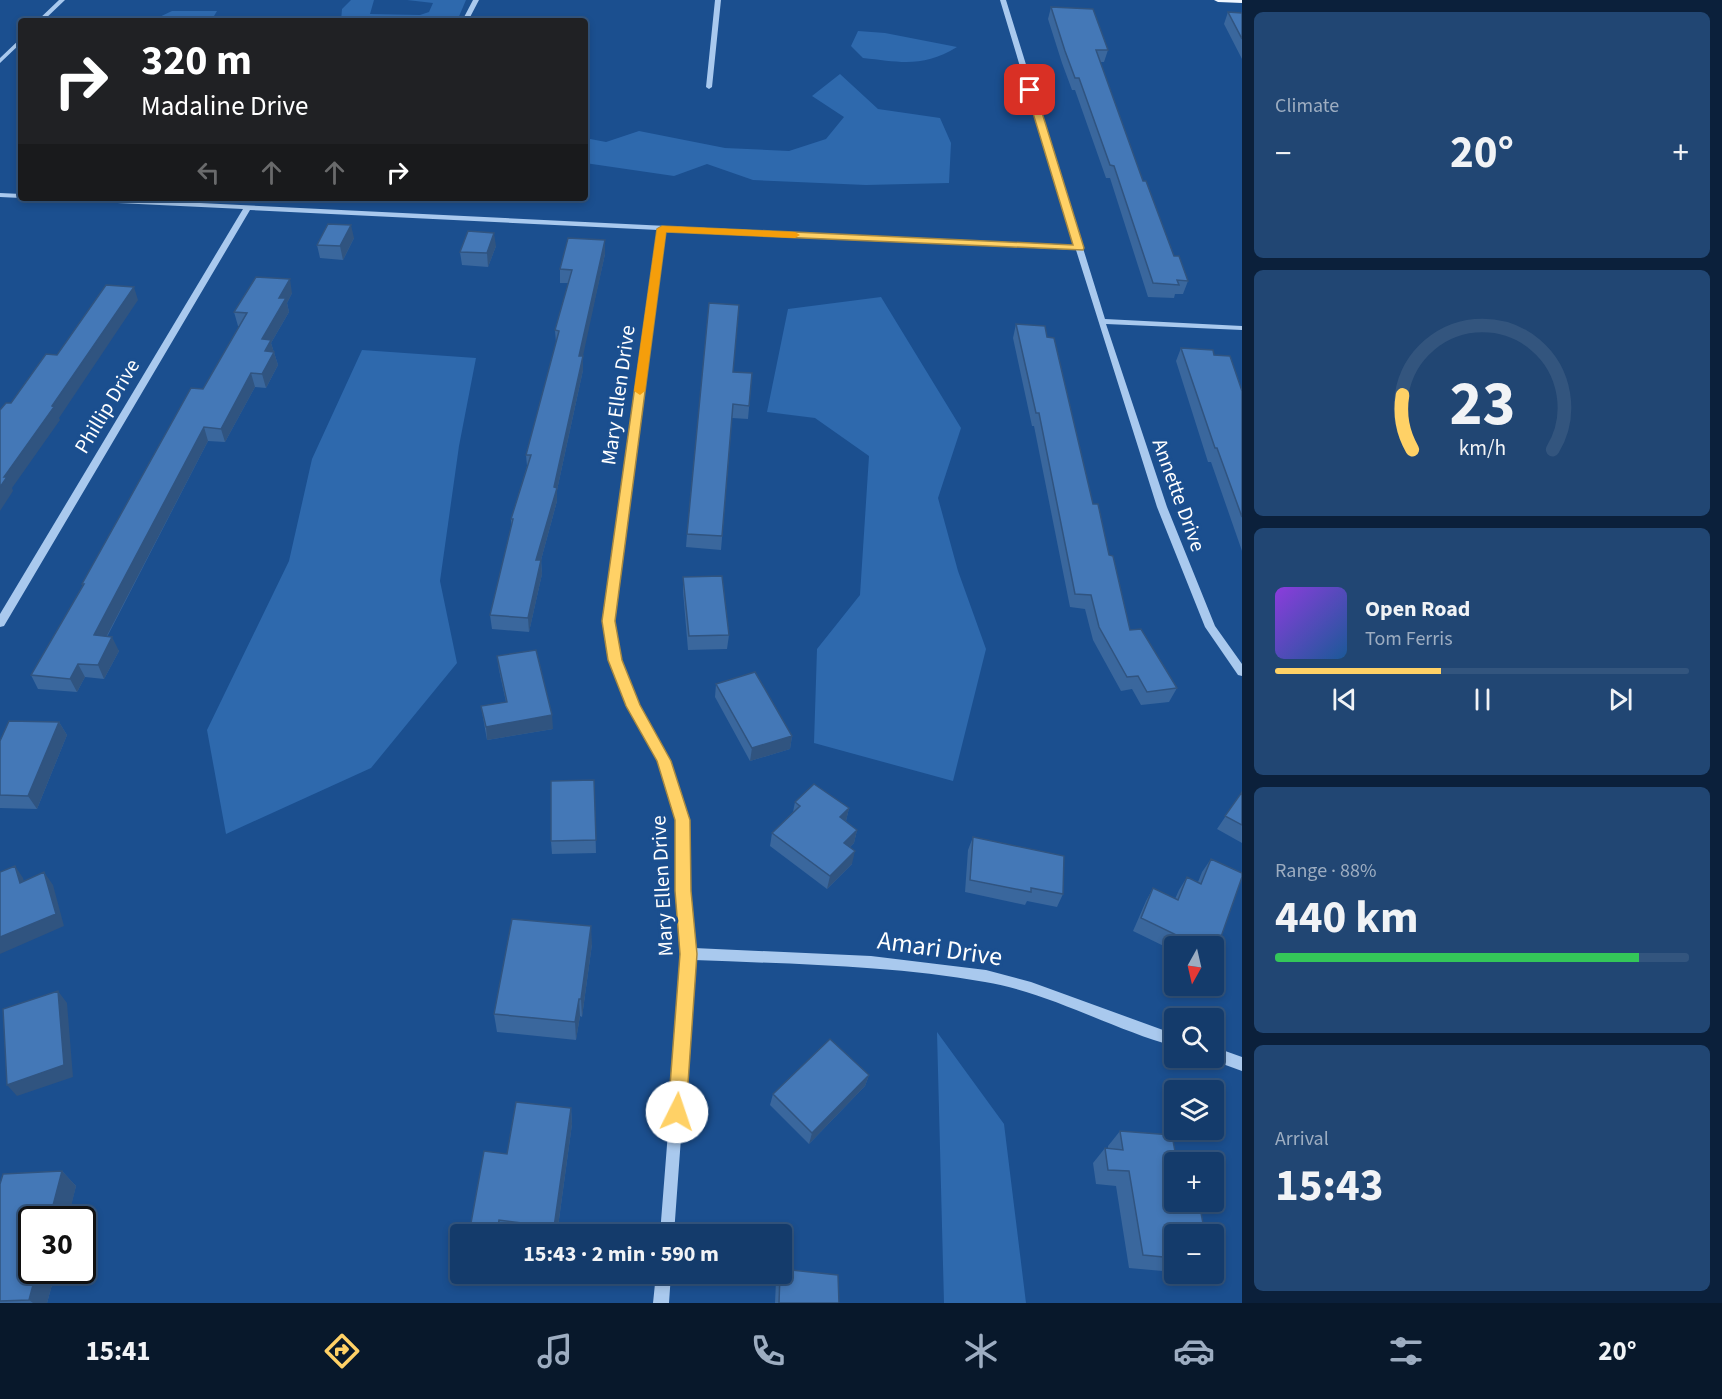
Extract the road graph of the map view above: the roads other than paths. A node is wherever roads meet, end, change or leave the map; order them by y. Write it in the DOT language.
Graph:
graph roads {
  1 [pos="62,0"];
  2 [pos="477,0"];
  3 [pos="718,0"];
  4 [pos="1003,0"];
  5 [pos="1218,0"];
  6 [pos="1242,1"];
  7 [pos="43,18"];
  8 [pos="467,18"];
  9 [pos="18,43"];
  10 [pos="0,61"];
  11 [pos="709,87"];
  12 [pos="0,195"];
  13 [pos="18,196"];
  14 [pos="113,201"];
  15 [pos="247,208"];
  16 [pos="662,229"];
  17 [pos="1079,248"];
  18 [pos="1101,321"];
  19 [pos="1242,328"];
  20 [pos="0,623"];
  21 [pos="1242,672"];
  22 [pos="688,954"];
  23 [pos="1164,1036"];
  24 [pos="1224,1058"];
  25 [pos="1242,1064"];
  26 [pos="668,1224"];
  27 [pos="663,1284"];
  28 [pos="661,1303"];
  1 -- 7 [label="street"];
  2 -- 8 [label="street"];
  3 -- 11 [label="street"];
  4 -- 17 [label="street, Annette Drive"];
  5 -- 6 [label="main road"];
  9 -- 10 [label="street"];
  12 -- 13 [label="street"];
  14 -- 15 [label="street"];
  15 -- 16 [label="street"];
  15 -- 20 [label="street, Phillip Drive"];
  16 -- 17 [label="street"];
  16 -- 22 [label="street, Mary Ellen Drive"];
  17 -- 18 [label="street, Annette Drive"];
  18 -- 19 [label="street"];
  18 -- 21 [label="street, Annette Drive"];
  22 -- 23 [label="street, Amari Drive"];
  22 -- 26 [label="street, Mary Ellen Drive"];
  24 -- 25 [label="street"];
  27 -- 28 [label="street"];
}
